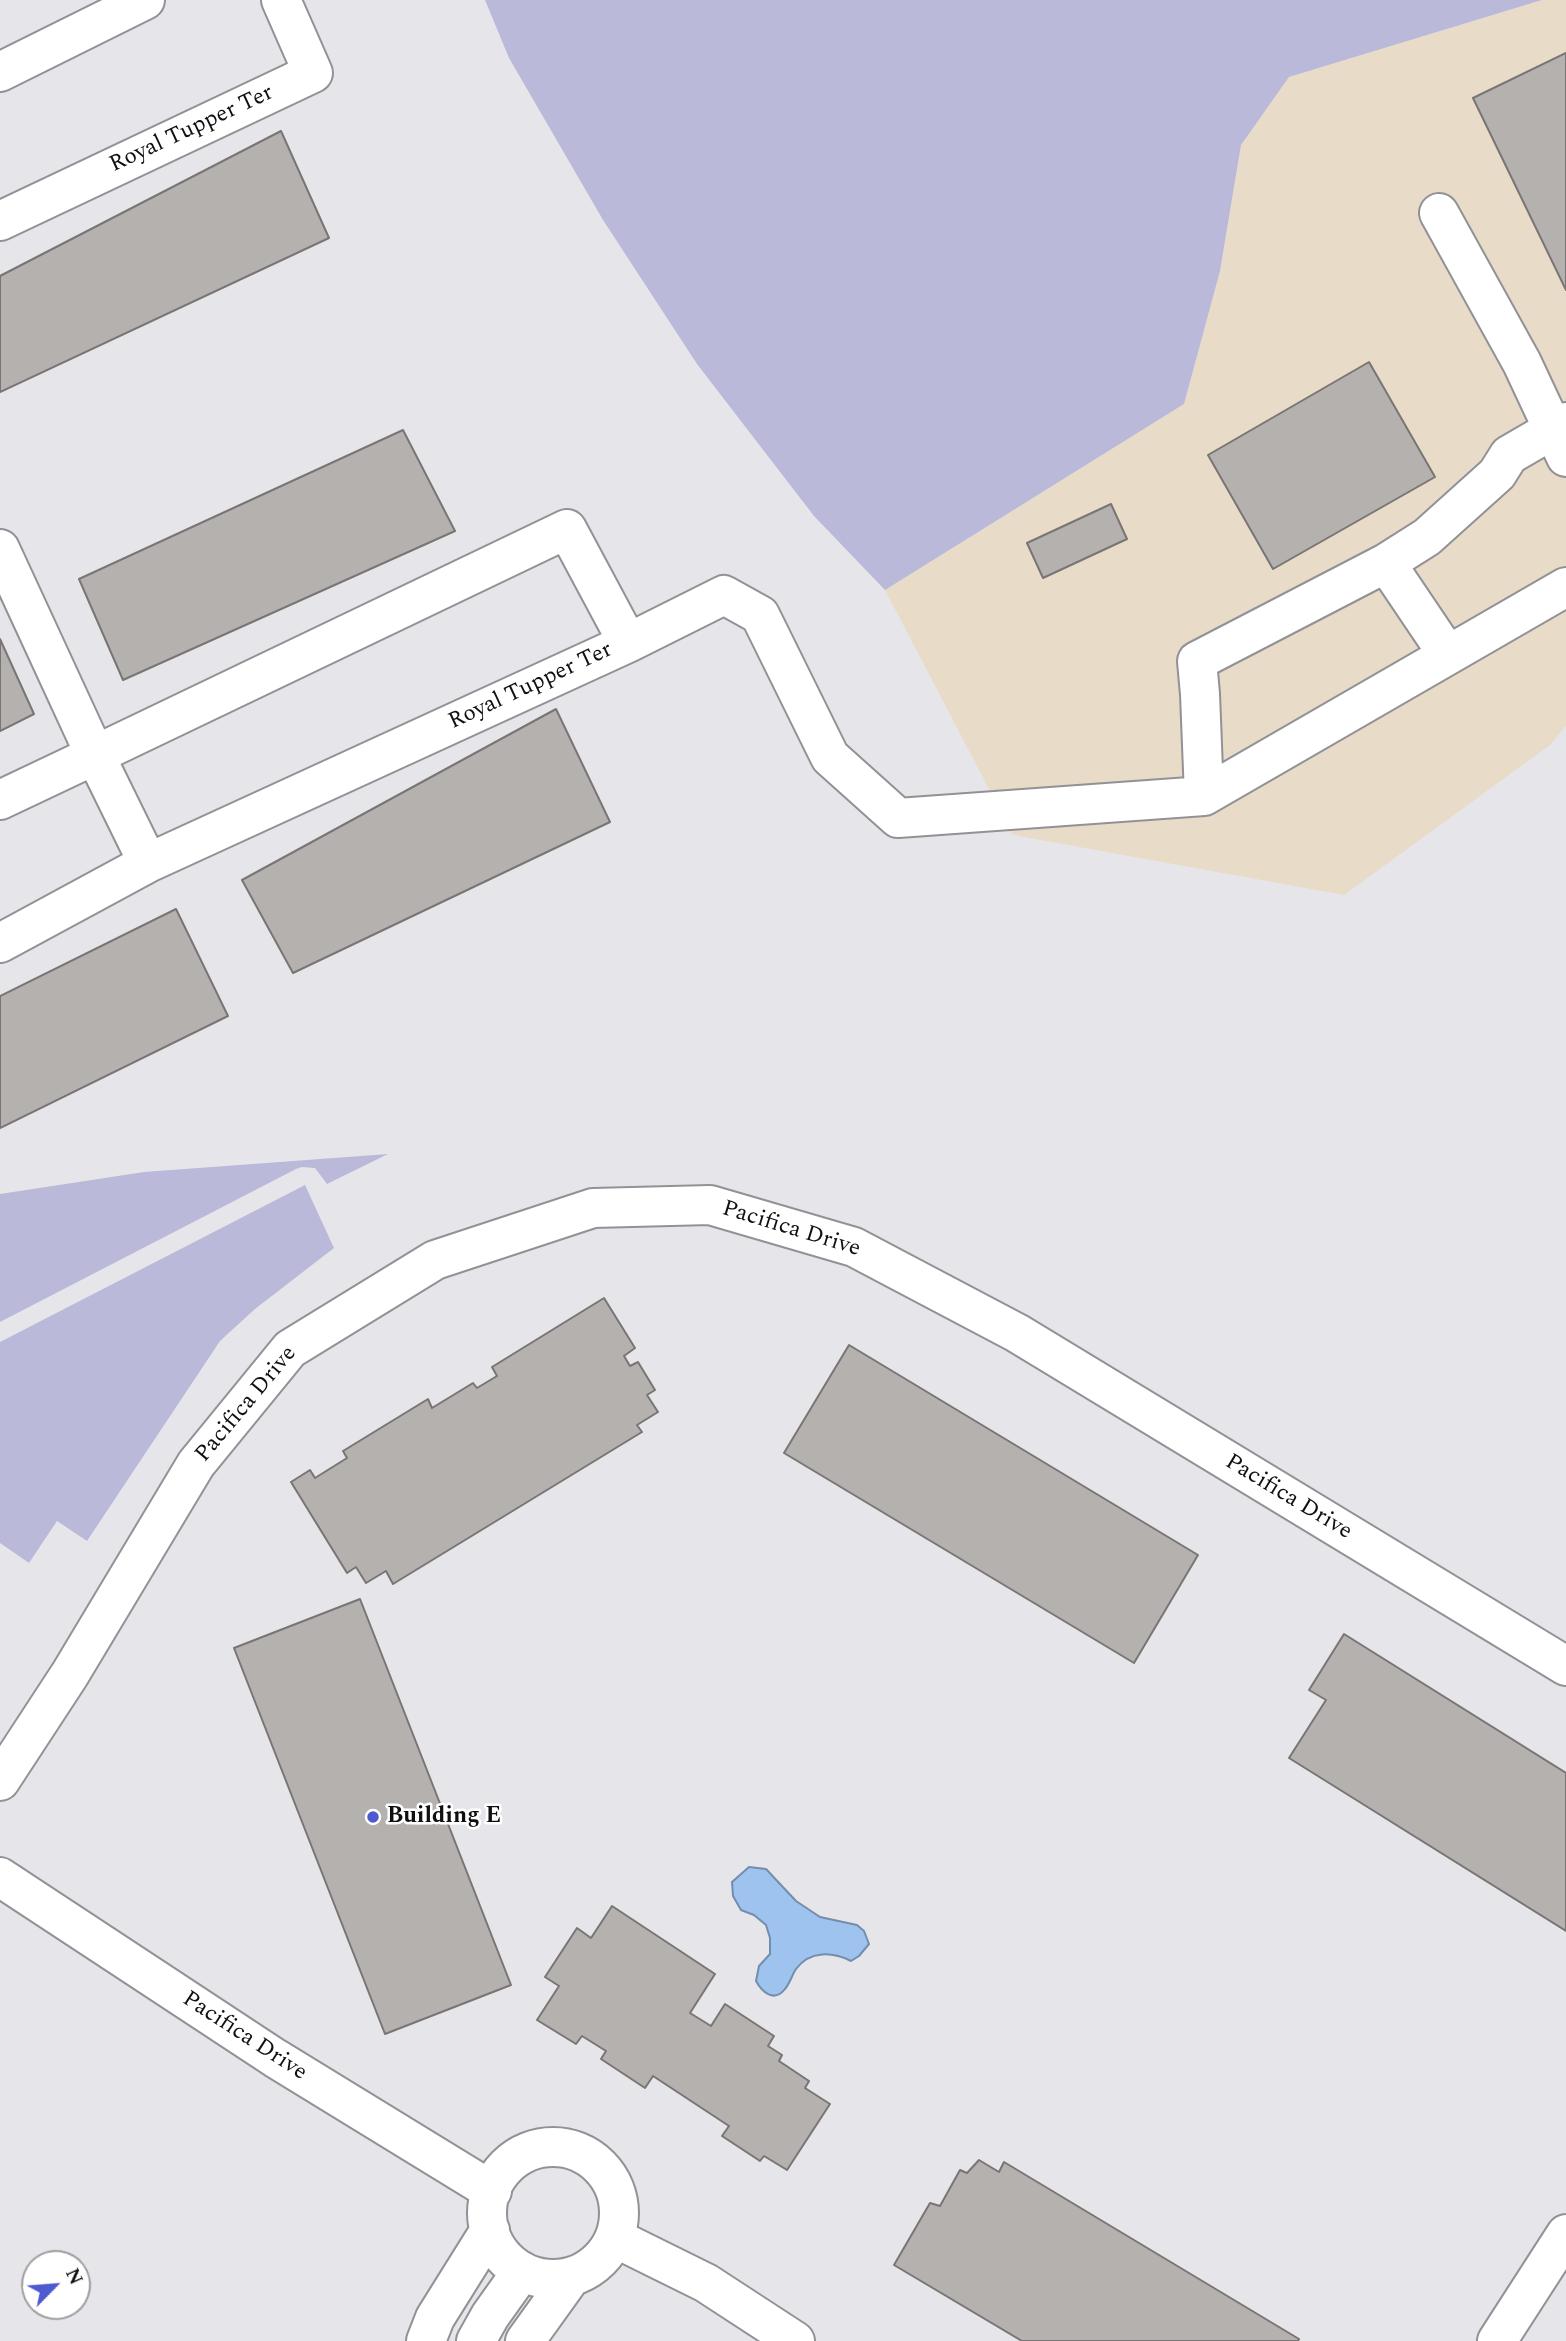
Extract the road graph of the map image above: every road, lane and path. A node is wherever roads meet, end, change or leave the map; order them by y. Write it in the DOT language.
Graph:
graph roads {
  1 [pos="145,0"];
  2 [pos="281,0"];
  3 [pos="0,72"];
  4 [pos="1439,214"];
  5 [pos="0,221"];
  6 [pos="1561,436"];
  7 [pos="0,549"];
  8 [pos="1386,563"];
  9 [pos="1566,587"];
  10 [pos="628,643"];
  11 [pos="1448,655"];
  12 [pos="95,755"];
  13 [pos="1205,796"];
  14 [pos="0,800"];
  15 [pos="148,863"];
  16 [pos="0,943"];
  17 [pos="1566,1666"];
  18 [pos="0,1780"];
  19 [pos="0,1878"];
  20 [pos="492,2191"];
  21 [pos="490,2230"];
  22 [pos="1566,2234"];
  23 [pos="615,2238"];
  24 [pos="522,2271"];
  25 [pos="570,2277"];
  26 [pos="426,2341"];
  27 [pos="476,2341"];
  28 [pos="525,2341"];
  29 [pos="795,2341"];
  30 [pos="1497,2341"];
  1 -- 3 [label="street"];
  2 -- 5 [label="street, Royal Tupper Ter"];
  4 -- 6 [label="street"];
  6 -- 8 [label="street"];
  7 -- 12 [label="street"];
  8 -- 11 [label="street"];
  8 -- 13 [label="street"];
  9 -- 11 [label="street"];
  10 -- 12 [label="street, Royal Tupper Ter"];
  10 -- 13 [label="street"];
  10 -- 15 [label="street, Royal Tupper Ter"];
  11 -- 13 [label="street"];
  12 -- 14 [label="street, Royal Tupper Ter"];
  12 -- 15 [label="street"];
  15 -- 16 [label="street, Royal Tupper Ter"];
  17 -- 18 [label="street, Pacifica Drive"];
  19 -- 20 [label="street, Pacifica Drive"];
  20 -- 21 [label="street"];
  20 -- 23 [label="street"];
  21 -- 24 [label="street"];
  21 -- 26 [label="street"];
  22 -- 30 [label="street"];
  23 -- 25 [label="street"];
  23 -- 29 [label="street"];
  24 -- 25 [label="street"];
  24 -- 27 [label="street"];
  25 -- 28 [label="street"];
}
